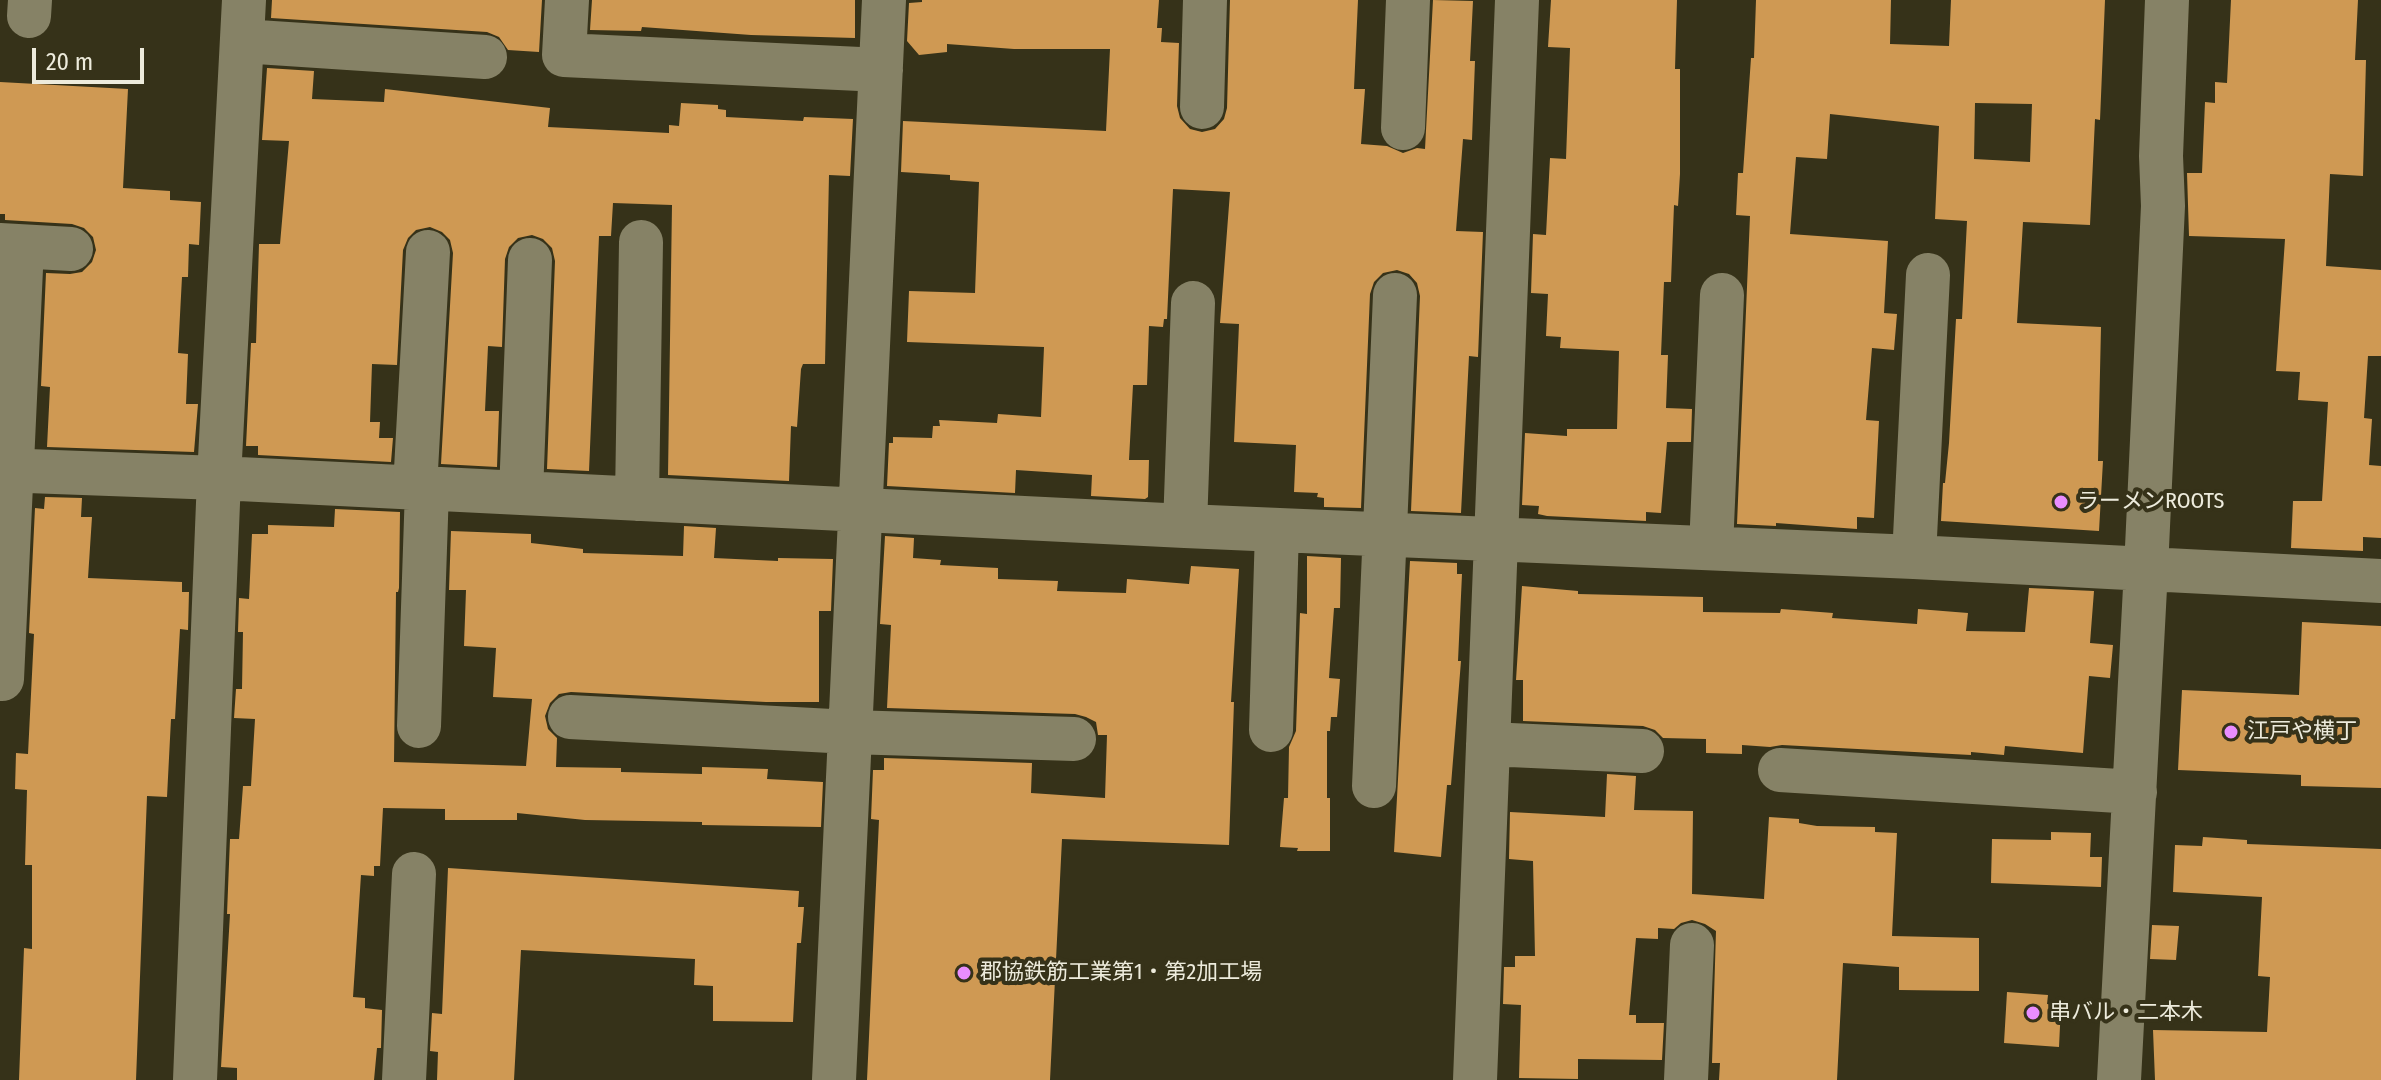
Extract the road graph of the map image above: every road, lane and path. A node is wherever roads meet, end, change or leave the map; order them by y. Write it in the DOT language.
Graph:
graph roads {
  1 [pos="567,0"];
  2 [pos="884,0"];
  3 [pos="1205,0"];
  4 [pos="1408,0"];
  5 [pos="1517,0"];
  6 [pos="2167,0"];
  7 [pos="243,21"];
  8 [pos="485,57"];
  9 [pos="881,70"];
  10 [pos="1202,107"];
  11 [pos="1403,128"];
  12 [pos="641,242"];
  13 [pos="11,246"];
  14 [pos="71,249"];
  15 [pos="428,252"];
  16 [pos="530,260"];
  17 [pos="1928,275"];
  18 [pos="1395,295"];
  19 [pos="1722,295"];
  20 [pos="1193,303"];
  21 [pos="5,470"];
  22 [pos="219,478"];
  23 [pos="421,488"];
  24 [pos="521,493"];
  25 [pos="637,499"];
  26 [pos="860,511"];
  27 [pos="1185,526"];
  28 [pos="1277,530"];
  29 [pos="1385,534"];
  30 [pos="1496,540"];
  31 [pos="1711,548"];
  32 [pos="1914,557"];
  33 [pos="2146,569"];
  34 [pos="2381,581"];
  35 [pos="2,679"];
  36 [pos="570,717"];
  37 [pos="419,726"];
  38 [pos="1271,730"];
  39 [pos="850,732"];
  40 [pos="1074,739"];
  41 [pos="1488,744"];
  42 [pos="1642,751"];
  43 [pos="1780,770"];
  44 [pos="1374,786"];
  45 [pos="2135,792"];
  46 [pos="414,874"];
  47 [pos="1692,945"];
  48 [pos="195,1080"];
  49 [pos="404,1080"];
  50 [pos="834,1080"];
  51 [pos="1475,1080"];
  52 [pos="1686,1080"];
  53 [pos="2119,1080"];
  1 -- 9 [label="street"];
  2 -- 9 [label="street"];
  3 -- 10 [label="street"];
  4 -- 11 [label="street"];
  5 -- 30 [label="street"];
  6 -- 33 [label="street"];
  7 -- 8 [label="street"];
  7 -- 22 [label="street"];
  9 -- 26 [label="street"];
  12 -- 25 [label="street"];
  13 -- 14 [label="street"];
  13 -- 21 [label="street"];
  15 -- 23 [label="street"];
  16 -- 24 [label="street"];
  17 -- 32 [label="street"];
  18 -- 29 [label="street"];
  19 -- 31 [label="street"];
  20 -- 27 [label="street"];
  21 -- 22 [label="street"];
  21 -- 35 [label="street"];
  22 -- 23 [label="street"];
  22 -- 48 [label="street"];
  23 -- 24 [label="street"];
  23 -- 37 [label="street"];
  24 -- 25 [label="street"];
  25 -- 26 [label="street"];
  26 -- 27 [label="street"];
  26 -- 39 [label="street"];
  27 -- 28 [label="street"];
  28 -- 29 [label="street"];
  28 -- 38 [label="street"];
  29 -- 30 [label="street"];
  29 -- 44 [label="street"];
  30 -- 31 [label="street"];
  30 -- 41 [label="street"];
  31 -- 32 [label="street"];
  32 -- 33 [label="street"];
  33 -- 34 [label="street"];
  33 -- 45 [label="street"];
  36 -- 39 [label="street"];
  39 -- 40 [label="street"];
  39 -- 50 [label="street"];
  41 -- 42 [label="street"];
  41 -- 51 [label="street"];
  43 -- 45 [label="street"];
  45 -- 53 [label="street"];
  46 -- 49 [label="street"];
  47 -- 52 [label="street"];
}
